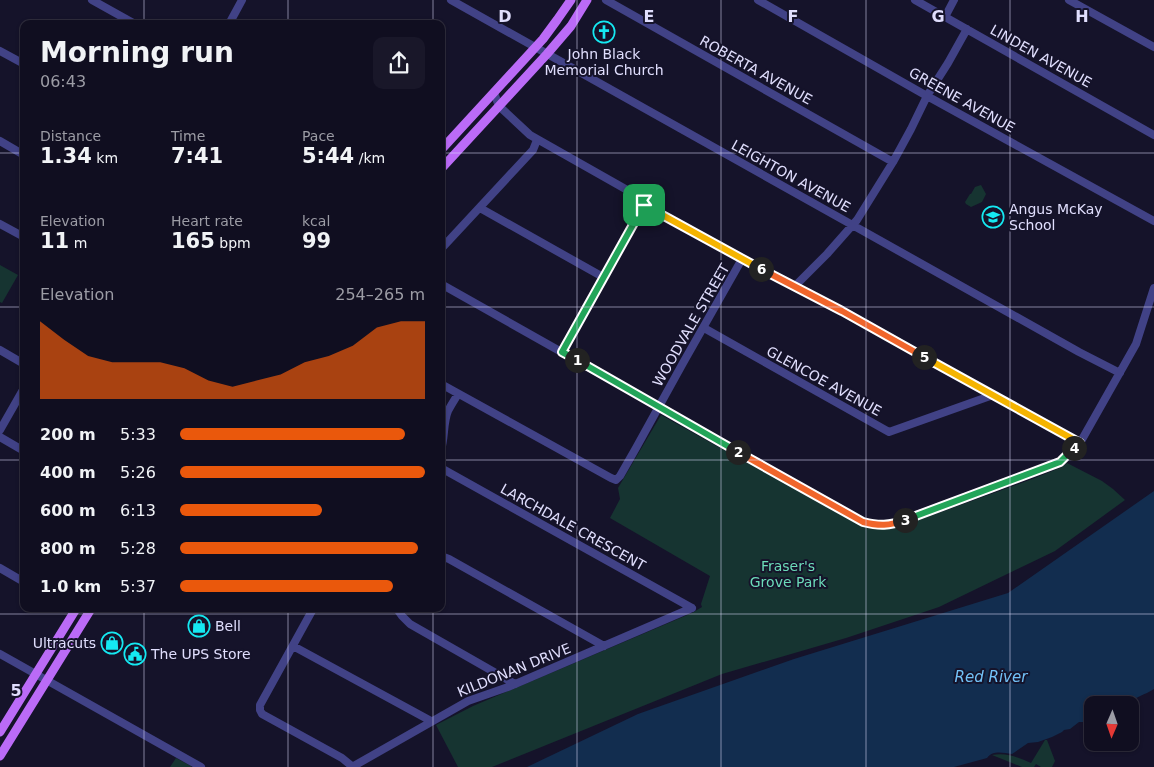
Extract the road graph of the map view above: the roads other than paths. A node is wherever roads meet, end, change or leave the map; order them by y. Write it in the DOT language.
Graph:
graph roads {
  1 [pos="92,0"];
  2 [pos="242,0"];
  3 [pos="451,0"];
  4 [pos="571,0"];
  5 [pos="587,0"];
  6 [pos="606,0"];
  7 [pos="758,0"];
  8 [pos="915,0"];
  9 [pos="954,0"];
  10 [pos="1069,0"];
  11 [pos="945,17"];
  12 [pos="128,20"];
  13 [pos="231,20"];
  14 [pos="967,29"];
  15 [pos="1154,47"];
  16 [pos="536,48"];
  17 [pos="0,51"];
  18 [pos="548,54"];
  19 [pos="20,62"];
  20 [pos="494,93"];
  21 [pos="927,96"];
  22 [pos="499,106"];
  23 [pos="1154,135"];
  24 [pos="537,140"];
  25 [pos="0,141"];
  26 [pos="445,147"];
  27 [pos="445,148"];
  28 [pos="20,153"];
  29 [pos="456,154"];
  30 [pos="893,162"];
  31 [pos="445,165"];
  32 [pos="644,205"];
  33 [pos="480,208"];
  34 [pos="1154,220"];
  35 [pos="0,224"];
  36 [pos="852,225"];
  37 [pos="20,235"];
  38 [pos="445,245"];
  39 [pos="742,260"];
  40 [pos="604,277"];
  41 [pos="445,286"];
  42 [pos="795,286"];
  43 [pos="1154,288"];
  44 [pos="704,328"];
  45 [pos="0,350"];
  46 [pos="562,352"];
  47 [pos="20,362"];
  48 [pos="1120,373"];
  49 [pos="445,386"];
  50 [pos="458,394"];
  51 [pos="20,395"];
  52 [pos="993,395"];
  53 [pos="659,407"];
  54 [pos="0,430"];
  55 [pos="445,430"];
  56 [pos="0,437"];
  57 [pos="1080,443"];
  58 [pos="20,448"];
  59 [pos="445,470"];
  60 [pos="445,558"];
  61 [pos="0,568"];
  62 [pos="20,580"];
  63 [pos="692,608"];
  64 [pos="72,612"];
  65 [pos="311,612"];
  66 [pos="399,612"];
  67 [pos="88,613"];
  68 [pos="293,646"];
  69 [pos="604,646"];
  70 [pos="0,654"];
  71 [pos="35,674"];
  72 [pos="47,680"];
  73 [pos="515,684"];
  74 [pos="431,722"];
  75 [pos="0,732"];
  76 [pos="0,754"];
  77 [pos="201,767"];
  78 [pos="352,767"];
  1 -- 12 [label="street"];
  2 -- 13 [label="street"];
  3 -- 16 [label="street, LEIGHTON AVENUE"];
  4 -- 16 [label="main road"];
  5 -- 18 [label="main road"];
  6 -- 30 [label="street, ROBERTA AVENUE"];
  7 -- 21 [label="street, GREENE AVENUE"];
  8 -- 11 [label="street, LINDEN AVENUE"];
  9 -- 11 [label="street"];
  10 -- 15 [label="street"];
  11 -- 14 [label="street, LINDEN AVENUE"];
  14 -- 21 [label="street"];
  14 -- 23 [label="street, LINDEN AVENUE"];
  16 -- 18 [label="street, LEIGHTON AVENUE"];
  16 -- 20 [label="main road"];
  17 -- 19 [label="street"];
  18 -- 22 [label="main road"];
  18 -- 36 [label="street, LEIGHTON AVENUE"];
  20 -- 22 [label="street"];
  20 -- 26 [label="main road"];
  21 -- 30 [label="street"];
  21 -- 34 [label="street, GREENE AVENUE"];
  22 -- 24 [label="street"];
  22 -- 29 [label="main road"];
  24 -- 32 [label="street"];
  24 -- 33 [label="street"];
  25 -- 28 [label="street"];
  27 -- 29 [label="main road"];
  29 -- 31 [label="main road"];
  30 -- 36 [label="street"];
  32 -- 39 [label="street"];
  32 -- 40 [label="street"];
  33 -- 38 [label="street"];
  33 -- 40 [label="street"];
  35 -- 37 [label="street"];
  36 -- 42 [label="street"];
  36 -- 48 [label="street, LEIGHTON AVENUE"];
  39 -- 42 [label="street"];
  39 -- 44 [label="street, WOODVALE STREET"];
  40 -- 46 [label="street"];
  41 -- 46 [label="street"];
  42 -- 52 [label="street"];
  43 -- 48 [label="street"];
  44 -- 52 [label="street, GLENCOE AVENUE"];
  44 -- 53 [label="street, WOODVALE STREET"];
  45 -- 47 [label="street"];
  46 -- 53 [label="street"];
  48 -- 57 [label="street"];
  49 -- 50 [label="street"];
  50 -- 53 [label="street, WOODVALE STREET"];
  50 -- 55 [label="street"];
  51 -- 54 [label="street"];
  52 -- 57 [label="street"];
  53 -- 57 [label="street"];
  56 -- 58 [label="street"];
  59 -- 63 [label="street, LARCHDALE CRESCENT"];
  60 -- 69 [label="street"];
  61 -- 62 [label="street"];
  63 -- 69 [label="street, KILDONAN DRIVE"];
  64 -- 71 [label="main road"];
  65 -- 68 [label="street"];
  66 -- 73 [label="street"];
  67 -- 72 [label="main road"];
  68 -- 74 [label="street"];
  68 -- 78 [label="street"];
  69 -- 73 [label="street, KILDONAN DRIVE"];
  70 -- 71 [label="street"];
  71 -- 72 [label="street"];
  71 -- 75 [label="main road"];
  72 -- 76 [label="main road"];
  72 -- 77 [label="street"];
  73 -- 74 [label="street, KILDONAN DRIVE"];
  74 -- 78 [label="street, KILDONAN DRIVE"];
}
